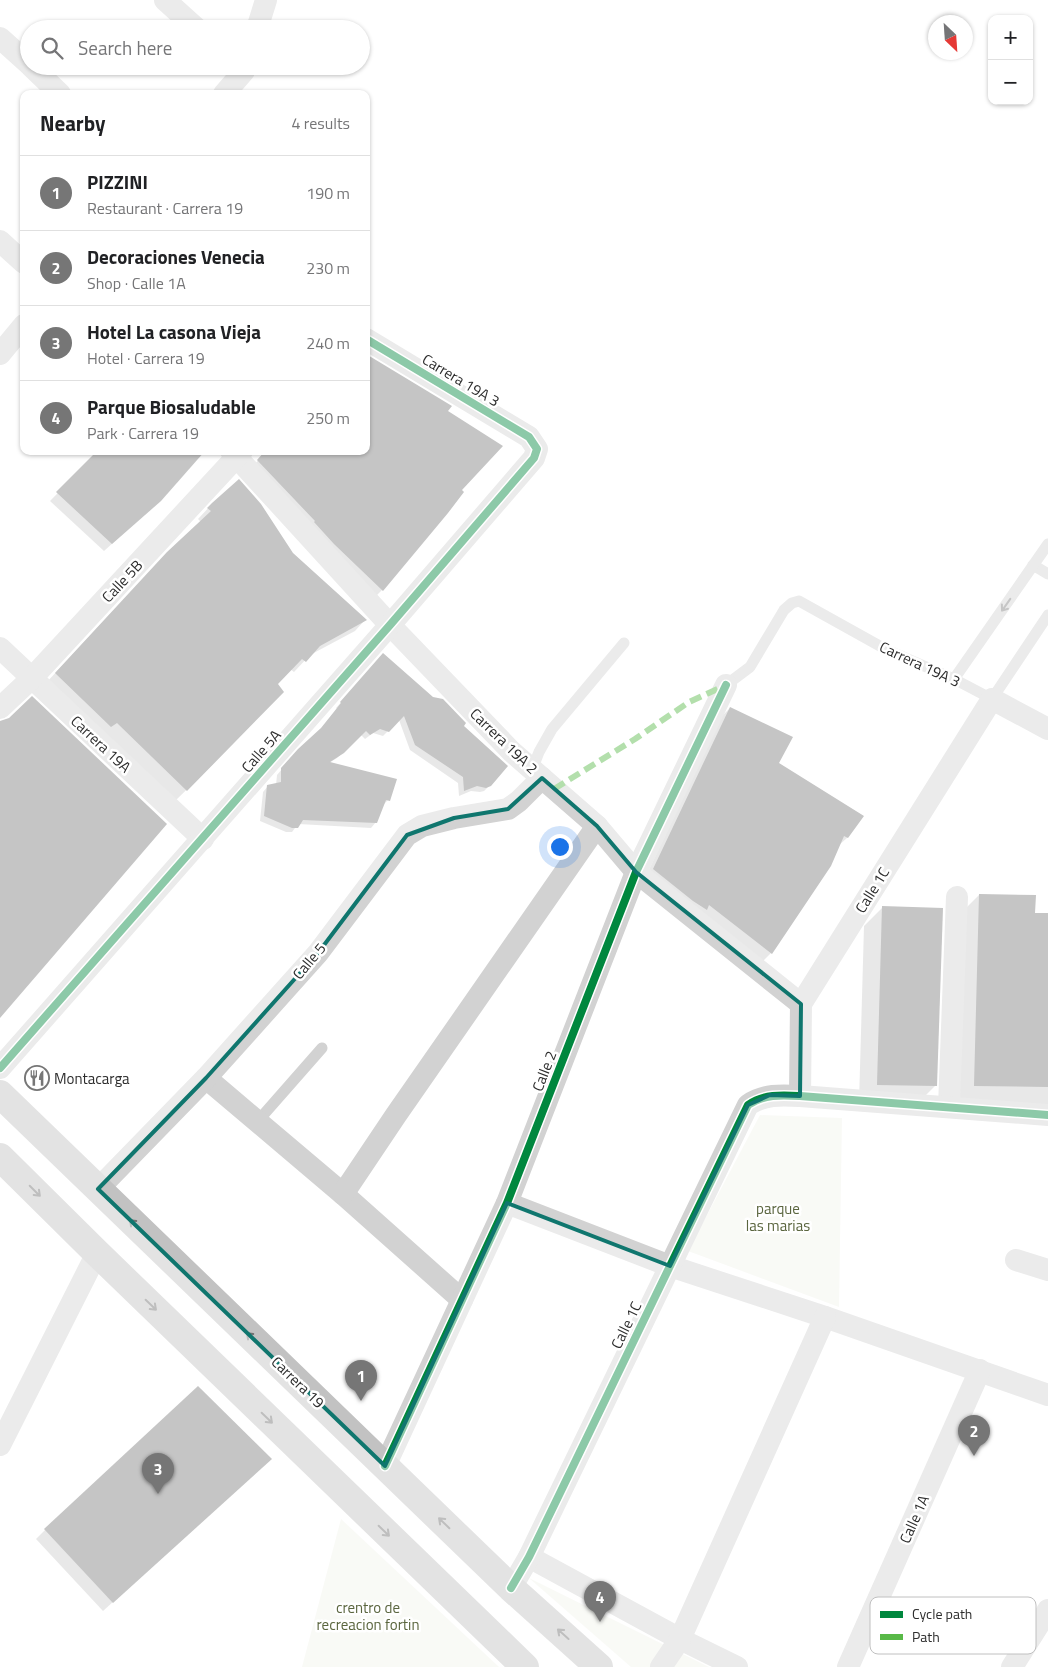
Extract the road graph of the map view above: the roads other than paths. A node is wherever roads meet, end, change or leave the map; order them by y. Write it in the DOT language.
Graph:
graph roads {
  1 [pos="165,0"];
  2 [pos="266,0"];
  3 [pos="187,20"];
  4 [pos="260,20"];
  5 [pos="0,38"];
  6 [pos="20,56"];
  7 [pos="40,75"];
  8 [pos="238,75"];
  9 [pos="56,90"];
  10 [pos="227,90"];
  11 [pos="0,241"];
  12 [pos="20,259"];
  13 [pos="20,330"];
  14 [pos="370,341"];
  15 [pos="0,354"];
  16 [pos="537,450"];
  17 [pos="235,455"];
  18 [pos="239,455"];
  19 [pos="1048,544"];
  20 [pos="1034,565"];
  21 [pos="1048,574"];
  22 [pos="1048,615"];
  23 [pos="390,625"];
  24 [pos="624,643"];
  25 [pos="0,648"];
  26 [pos="32,678"];
  27 [pos="954,679"];
  28 [pos="726,685"];
  29 [pos="992,699"];
  30 [pos="0,708"];
  31 [pos="1048,729"];
  32 [pos="537,774"];
  33 [pos="597,826"];
  34 [pos="203,839"];
  35 [pos="636,872"];
  36 [pos="957,897"];
  37 [pos="801,1004"];
  38 [pos="322,1048"];
  39 [pos="0,1068"];
  40 [pos="206,1078"];
  41 [pos="0,1094"];
  42 [pos="800,1096"];
  43 [pos="949,1107"];
  44 [pos="1048,1115"];
  45 [pos="257,1122"];
  46 [pos="0,1157"];
  47 [pos="98,1188"];
  48 [pos="343,1194"];
  49 [pos="507,1203"];
  50 [pos="97,1253"];
  51 [pos="1016,1260"];
  52 [pos="670,1266"];
  53 [pos="1048,1270"];
  54 [pos="462,1300"];
  55 [pos="825,1317"];
  56 [pos="980,1370"];
  57 [pos="1048,1395"];
  58 [pos="0,1444"];
  59 [pos="385,1466"];
  60 [pos="529,1557"];
  61 [pos="511,1588"];
  62 [pos="879,1597"];
  63 [pos="1048,1610"];
  64 [pos="870,1618"];
  65 [pos="1036,1629"];
  66 [pos="680,1639"];
  67 [pos="1020,1654"];
  68 [pos="525,1667"];
  69 [pos="599,1667"];
  70 [pos="661,1667"];
  71 [pos="737,1667"];
  72 [pos="848,1667"];
  73 [pos="1012,1667"];
  1 -- 3 [label="street"];
  2 -- 4 [label="street"];
  5 -- 6 [label="street"];
  7 -- 9 [label="street"];
  8 -- 10 [label="street"];
  11 -- 12 [label="street"];
  13 -- 15 [label="street"];
  14 -- 16 [label="street, Carrera 19A 3"];
  16 -- 23 [label="street, Calle 5A"];
  17 -- 26 [label="street, Calle 5B"];
  18 -- 23 [label="street, Carrera 19A 2"];
  19 -- 20 [label="lane"];
  20 -- 21 [label="lane"];
  20 -- 27 [label="lane, one-way"];
  22 -- 29 [label="lane"];
  23 -- 32 [label="street, Carrera 19A 2"];
  23 -- 34 [label="street, Calle 5A"];
  24 -- 32 [label="lane"];
  25 -- 26 [label="street, Carrera 19A"];
  26 -- 30 [label="street, Calle 5B"];
  26 -- 34 [label="street, Carrera 19A"];
  27 -- 28 [label="lane, Carrera 19A 3"];
  27 -- 29 [label="lane, Carrera 19A 3"];
  28 -- 35 [label="street, Calle 2"];
  29 -- 31 [label="street, Carrera 19A 3"];
  29 -- 37 [label="street, Calle 1C"];
  32 -- 33 [label="street, Carrera 19A 2"];
  32 -- 40 [label="street, Calle 5"];
  33 -- 35 [label="street, Carrera 19A 2"];
  33 -- 48 [label="street"];
  34 -- 39 [label="street, Calle 5A"];
  35 -- 37 [label="street, Carrera 19A 2"];
  35 -- 49 [label="street, Calle 2"];
  36 -- 43 [label="street"];
  37 -- 42 [label="street"];
  38 -- 45 [label="lane"];
  40 -- 45 [label="street"];
  40 -- 47 [label="street, Calle 5"];
  41 -- 47 [label="highway, Carrera 19"];
  42 -- 43 [label="street"];
  42 -- 52 [label="street, Calle 1C"];
  43 -- 44 [label="street"];
  45 -- 48 [label="street"];
  46 -- 50 [label="highway, one-way"];
  59 -- 47 [label="highway, Carrera 19, one-way"];
  48 -- 54 [label="street"];
  49 -- 52 [label="street"];
  49 -- 54 [label="street, Calle 2"];
  50 -- 58 [label="street"];
  50 -- 68 [label="highway, one-way"];
  51 -- 53 [label="street"];
  52 -- 55 [label="street"];
  52 -- 60 [label="street, Calle 1C"];
  54 -- 59 [label="street, Calle 2"];
  55 -- 56 [label="street"];
  55 -- 66 [label="street"];
  56 -- 57 [label="street"];
  56 -- 62 [label="street, Calle 1A"];
  61 -- 59 [label="highway, Carrera 19, one-way"];
  60 -- 61 [label="street, Calle 1C"];
  60 -- 66 [label="street"];
  69 -- 61 [label="highway, Carrera 19, one-way"];
  63 -- 65 [label="street"];
  64 -- 72 [label="street, Calle 1A"];
  66 -- 70 [label="street"];
  66 -- 71 [label="street"];
  67 -- 73 [label="street"];
}
